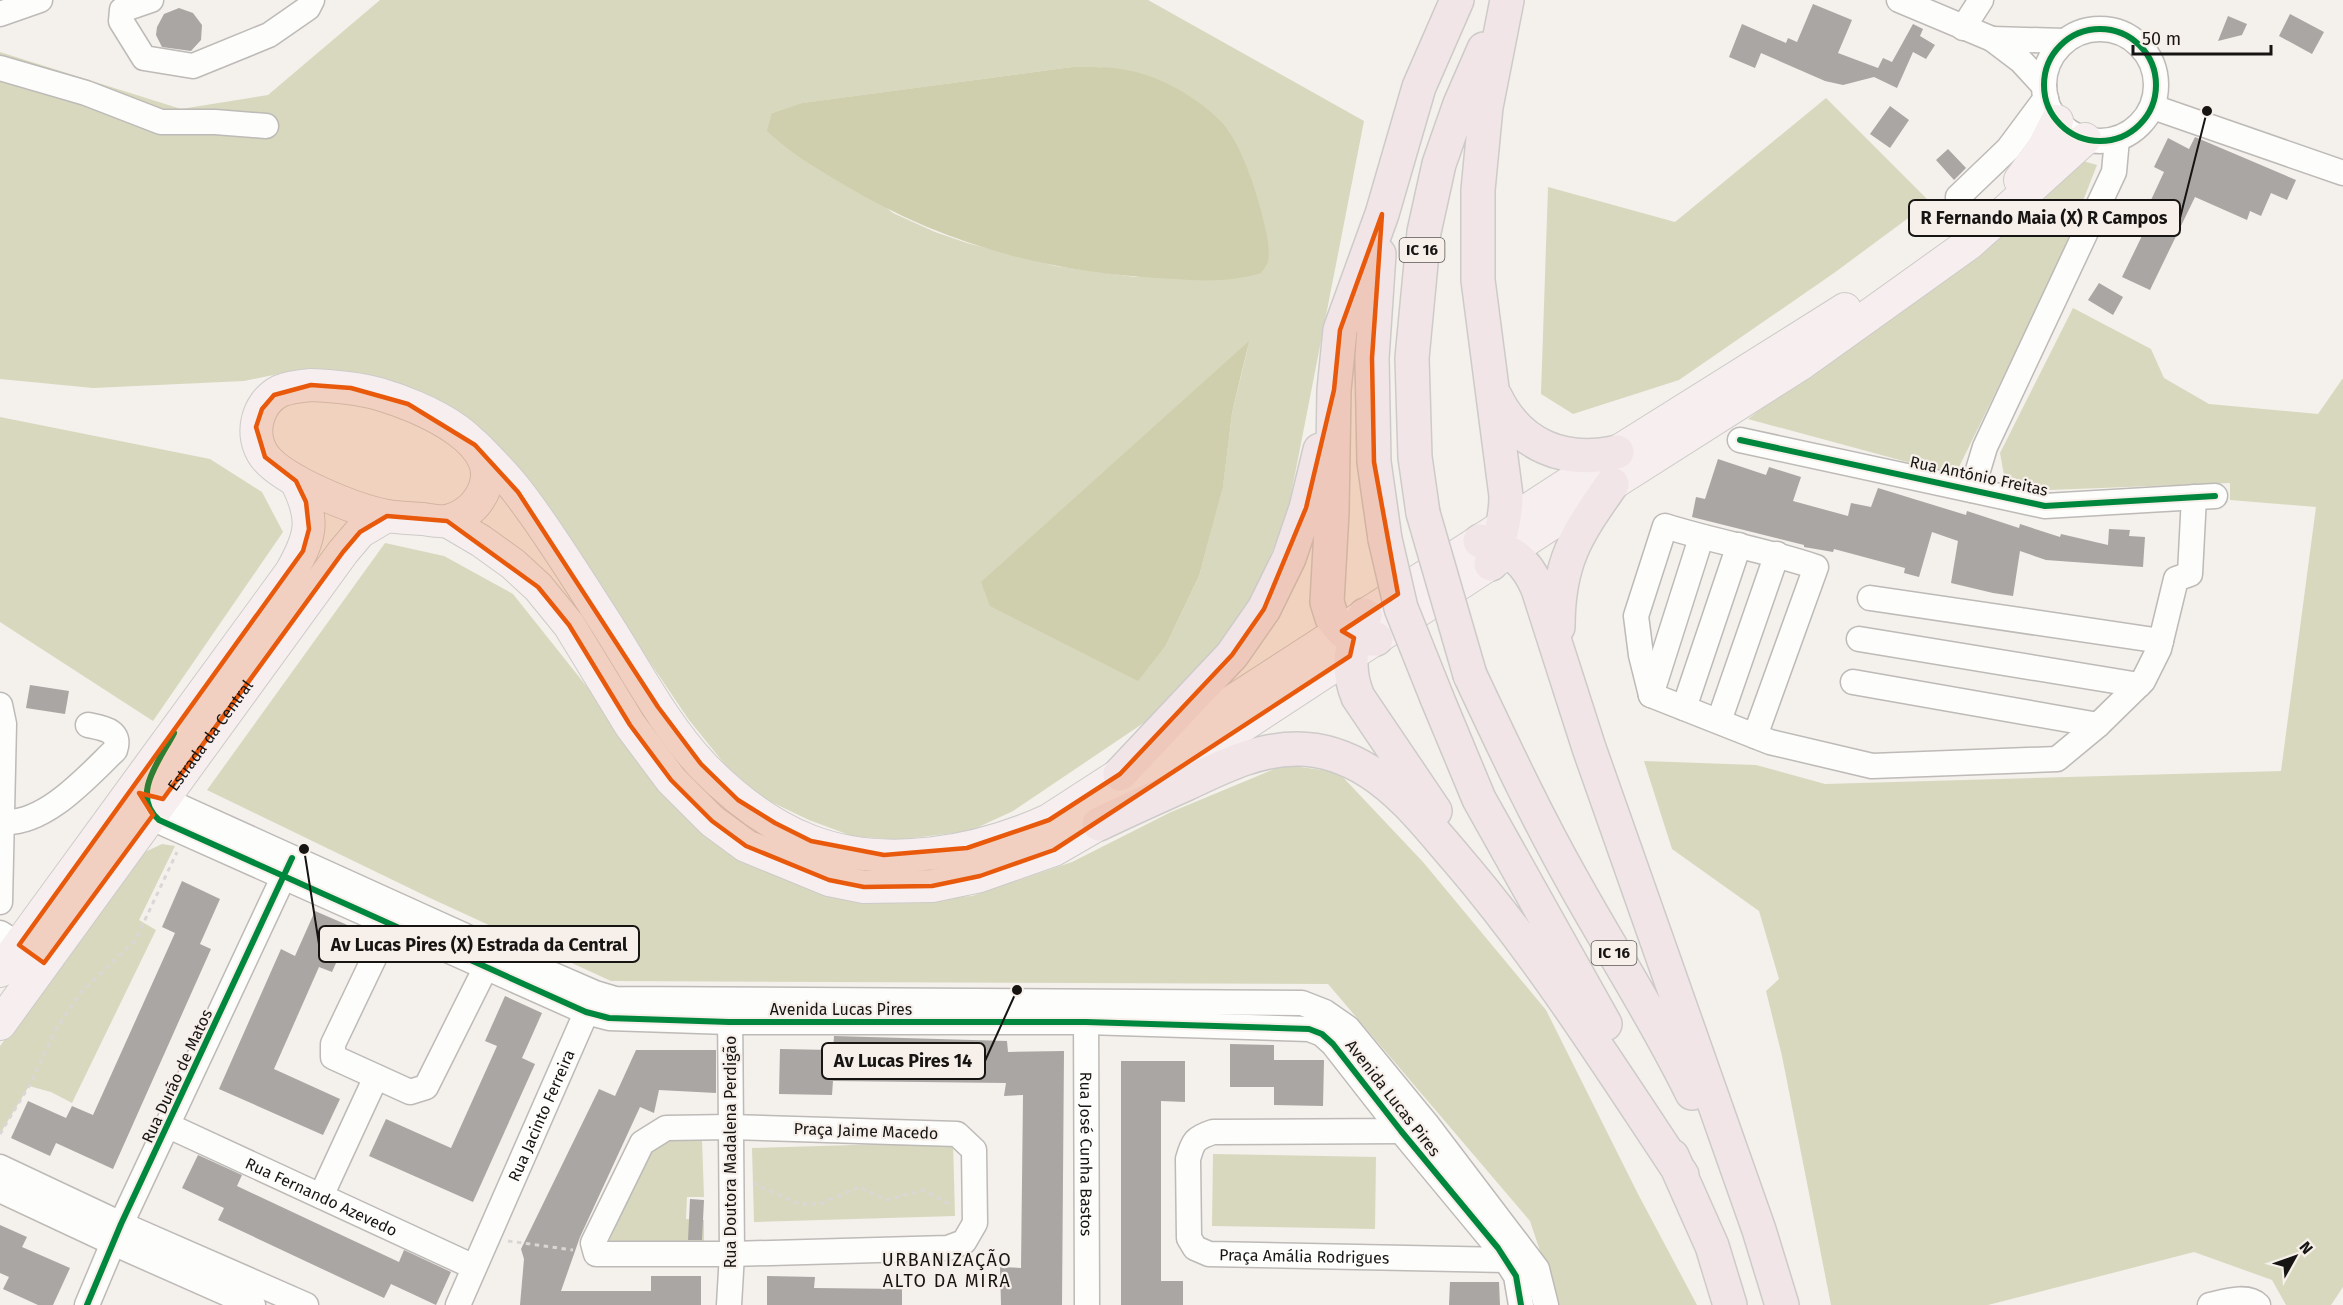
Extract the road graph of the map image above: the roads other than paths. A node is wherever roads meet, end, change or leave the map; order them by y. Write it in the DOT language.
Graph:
graph roads {
  1 [pos="40,0"];
  2 [pos="151,0"];
  3 [pos="312,0"];
  4 [pos="1456,0"];
  5 [pos="1507,0"];
  6 [pos="1981,0"];
  7 [pos="1906,1"];
  8 [pos="0,14"];
  9 [pos="1963,28"];
  10 [pos="1992,39"];
  11 [pos="2064,41"];
  12 [pos="0,68"];
  13 [pos="2049,102"];
  14 [pos="2153,107"];
  15 [pos="266,126"];
  16 [pos="2085,139"];
  17 [pos="2117,139"];
  18 [pos="2343,173"];
  19 [pos="1958,197"];
  20 [pos="1382,214"];
  21 [pos="1334,390"];
  22 [pos="1493,392"];
  23 [pos="1740,440"];
  24 [pos="476,445"];
  25 [pos="1617,452"];
  26 [pos="296,481"];
  27 [pos="1612,484"];
  28 [pos="1972,490"];
  29 [pos="387,516"];
  30 [pos="447,521"];
  31 [pos="1701,538"];
  32 [pos="1739,545"];
  33 [pos="1496,546"];
  34 [pos="1777,554"];
  35 [pos="1870,598"];
  36 [pos="1358,636"];
  37 [pos="1859,639"];
  38 [pos="2161,641"];
  39 [pos="1562,665"];
  40 [pos="1853,682"];
  41 [pos="2139,685"];
  42 [pos="1651,695"];
  43 [pos="0,705"];
  44 [pos="1684,708"];
  45 [pos="1719,721"];
  46 [pos="87,724"];
  47 [pos="2098,725"];
  48 [pos="174,733"];
  49 [pos="1755,736"];
  50 [pos="1120,774"];
  51 [pos="2,795"];
  52 [pos="154,805"];
  53 [pos="110,820"];
  54 [pos="3,822"];
  55 [pos="1099,824"];
  56 [pos="288,867"];
  57 [pos="1483,889"];
  58 [pos="0,902"];
  59 [pos="395,915"];
  60 [pos="21,947"];
  61 [pos="490,958"];
  62 [pos="0,971"];
  63 [pos="591,1002"];
  64 [pos="730,1011"];
  65 [pos="1086,1013"];
  66 [pos="0,1024"];
  67 [pos="376,1077"];
  68 [pos="1426,1123"];
  69 [pos="169,1126"];
  70 [pos="730,1126"];
  71 [pos="1401,1131"];
  72 [pos="0,1167"];
  73 [pos="1682,1175"];
  74 [pos="0,1190"];
  75 [pos="321,1196"];
  76 [pos="1758,1230"];
  77 [pos="117,1234"];
  78 [pos="732,1254"];
  79 [pos="1506,1260"];
  80 [pos="474,1267"];
  81 [pos="87,1305"];
  82 [pos="253,1305"];
  83 [pos="306,1305"];
  84 [pos="458,1305"];
  85 [pos="729,1305"];
  86 [pos="1087,1305"];
  87 [pos="1521,1305"];
  88 [pos="1546,1305"];
  89 [pos="1730,1305"];
  90 [pos="1782,1305"];
  91 [pos="2210,1305"];
  92 [pos="2258,1305"];
  1 -- 8 [label="street"];
  2 -- 3 [label="street"];
  4 -- 20 [label="highway, IC 16"];
  5 -- 22 [label="highway"];
  5 -- 76 [label="highway, IC 16, bridge"];
  6 -- 9 [label="street"];
  7 -- 9 [label="street"];
  9 -- 10 [label="street"];
  10 -- 11 [label="street"];
  10 -- 13 [label="street"];
  11 -- 13 [label="street"];
  11 -- 14 [label="street"];
  12 -- 15 [label="street"];
  13 -- 16 [label="street"];
  13 -- 19 [label="street"];
  13 -- 25 [label="main road"];
  14 -- 17 [label="street"];
  14 -- 18 [label="street"];
  16 -- 17 [label="street"];
  16 -- 27 [label="main road"];
  17 -- 28 [label="street, Rua António Freitas"];
  20 -- 21 [label="highway"];
  20 -- 73 [label="highway, IC 16, bridge"];
  21 -- 36 [label="highway"];
  21 -- 50 [label="highway"];
  22 -- 25 [label="highway"];
  22 -- 33 [label="highway"];
  23 -- 28 [label="street, Rua António Freitas"];
  24 -- 26 [label="main road"];
  24 -- 30 [label="main road"];
  24 -- 50 [label="main road"];
  25 -- 33 [label="main road"];
  26 -- 29 [label="main road"];
  26 -- 48 [label="main road, Estrada da Central"];
  27 -- 33 [label="main road"];
  27 -- 39 [label="highway"];
  28 -- 38 [label="street, Rua António Freitas"];
  29 -- 30 [label="main road"];
  29 -- 52 [label="main road, Estrada da Central"];
  30 -- 55 [label="main road"];
  31 -- 32 [label="street"];
  31 -- 42 [label="street"];
  31 -- 42 [label="street"];
  32 -- 34 [label="street"];
  32 -- 44 [label="street"];
  33 -- 36 [label="main road"];
  33 -- 39 [label="highway"];
  34 -- 45 [label="street"];
  34 -- 49 [label="street"];
  35 -- 38 [label="street"];
  36 -- 50 [label="main road"];
  36 -- 55 [label="main road"];
  36 -- 57 [label="highway"];
  37 -- 41 [label="street"];
  38 -- 41 [label="street"];
  39 -- 76 [label="highway"];
  40 -- 47 [label="street"];
  41 -- 47 [label="street"];
  42 -- 44 [label="street"];
  43 -- 51 [label="street"];
  44 -- 45 [label="street"];
  45 -- 49 [label="street"];
  46 -- 54 [label="street"];
  47 -- 49 [label="street"];
  48 -- 52 [label="street"];
  48 -- 53 [label="main road, Estrada da Central"];
  51 -- 54 [label="street"];
  52 -- 53 [label="street"];
  52 -- 56 [label="street, Avenida Lucas Pires"];
  52 -- 56 [label="street, Avenida Lucas Pires"];
  52 -- 60 [label="main road, Estrada da Central"];
  53 -- 60 [label="main road, Estrada da Central"];
  54 -- 58 [label="street"];
  55 -- 57 [label="highway"];
  56 -- 59 [label="street, Avenida Lucas Pires"];
  56 -- 69 [label="street, Rua Durão de Matos"];
  57 -- 73 [label="highway"];
  59 -- 61 [label="street, Avenida Lucas Pires"];
  59 -- 67 [label="street"];
  60 -- 62 [label="main road, Estrada da Central"];
  60 -- 66 [label="main road, Estrada da Central"];
  61 -- 63 [label="street, Avenida Lucas Pires"];
  61 -- 67 [label="street"];
  63 -- 64 [label="street, Avenida Lucas Pires"];
  63 -- 80 [label="street, Rua Jacinto Ferreira"];
  64 -- 65 [label="street, Avenida Lucas Pires"];
  64 -- 70 [label="street, Rua Doutora Madalena Perdigão"];
  65 -- 68 [label="street, Avenida Lucas Pires"];
  65 -- 71 [label="street, Avenida Lucas Pires"];
  65 -- 86 [label="street, Rua José Cunha Bastos"];
  67 -- 75 [label="street"];
  68 -- 71 [label="street, Praça Amália Rodrigues"];
  68 -- 88 [label="street, Avenida Lucas Pires"];
  69 -- 75 [label="street, Rua Fernando Azevedo"];
  69 -- 77 [label="street, Rua Durão de Matos"];
  70 -- 78 [label="street, Rua Doutora Madalena Perdigão"];
  70 -- 78 [label="street, Praça Jaime Macedo"];
  70 -- 78 [label="street, Praça Jaime Macedo"];
  71 -- 79 [label="street, Avenida Lucas Pires"];
  71 -- 79 [label="street, Praça Amália Rodrigues"];
  72 -- 77 [label="street"];
  73 -- 89 [label="highway, IC 16"];
  74 -- 77 [label="street"];
  75 -- 80 [label="street, Rua Fernando Azevedo"];
  76 -- 90 [label="highway, IC 16"];
  77 -- 81 [label="street, Rua Durão de Matos"];
  77 -- 82 [label="street"];
  77 -- 83 [label="street"];
  78 -- 85 [label="street, Rua Doutora Madalena Perdigão"];
  79 -- 87 [label="street, Avenida Lucas Pires"];
  80 -- 84 [label="street, Rua Jacinto Ferreira"];
  91 -- 92 [label="street"];
}
